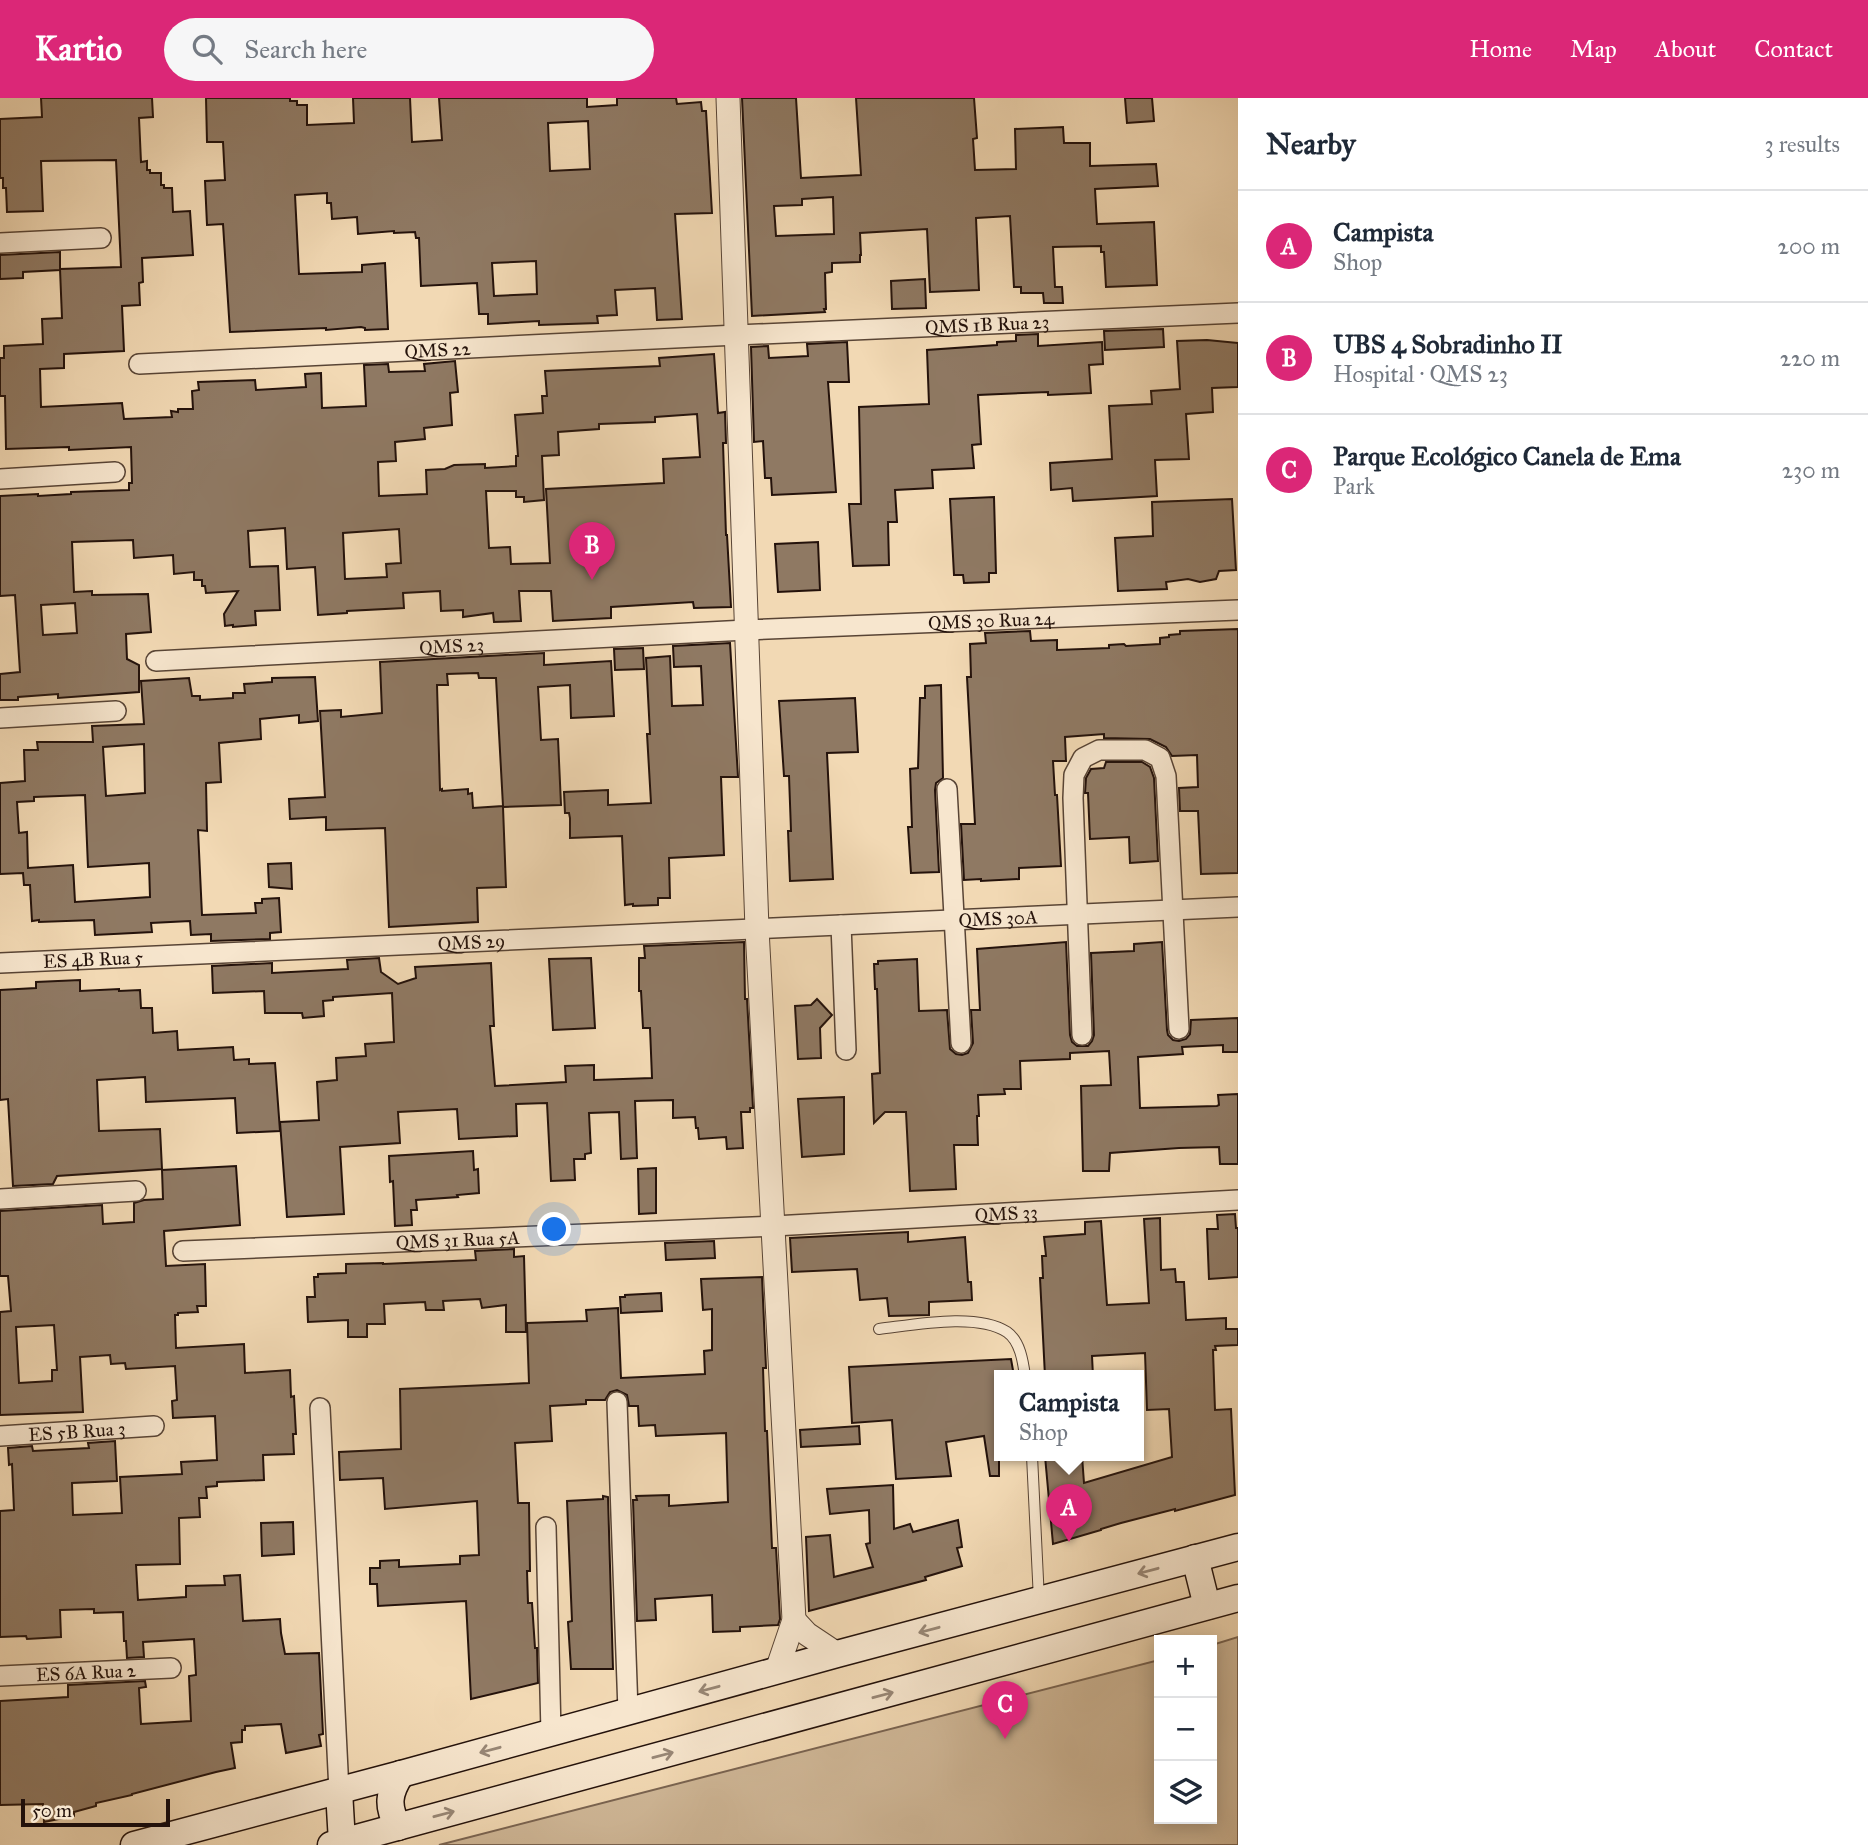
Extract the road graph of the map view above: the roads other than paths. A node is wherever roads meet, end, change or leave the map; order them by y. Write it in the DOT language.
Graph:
graph roads {
  1 [pos="728,98"];
  2 [pos="101,238"];
  3 [pos="0,243"];
  4 [pos="1238,313"];
  5 [pos="737,335"];
  6 [pos="139,364"];
  7 [pos="115,472"];
  8 [pos="0,480"];
  9 [pos="1238,610"];
  10 [pos="746,630"];
  11 [pos="156,661"];
  12 [pos="116,712"];
  13 [pos="0,718"];
  14 [pos="947,789"];
  15 [pos="1238,907"];
  16 [pos="1173,909"];
  17 [pos="1078,914"];
  18 [pos="955,920"];
  19 [pos="841,925"];
  20 [pos="757,929"];
  21 [pos="186,955"];
  22 [pos="0,963"];
  23 [pos="1179,1029"];
  24 [pos="1082,1035"];
  25 [pos="961,1043"];
  26 [pos="846,1050"];
  27 [pos="136,1191"];
  28 [pos="0,1199"];
  29 [pos="1238,1200"];
  30 [pos="774,1226"];
  31 [pos="183,1251"];
  32 [pos="878,1329"];
  33 [pos="1024,1370"];
  34 [pos="617,1402"];
  35 [pos="320,1408"];
  36 [pos="154,1426"];
  37 [pos="0,1436"];
  38 [pos="1032,1461"];
  39 [pos="546,1527"];
  40 [pos="1238,1547"];
  41 [pos="1195,1558"];
  42 [pos="1238,1598"];
  43 [pos="1039,1601"];
  44 [pos="1207,1606"];
  45 [pos="794,1620"];
  46 [pos="837,1654"];
  47 [pos="171,1668"];
  48 [pos="778,1670"];
  49 [pos="0,1676"];
  50 [pos="628,1711"];
  51 [pos="551,1733"];
  52 [pos="401,1774"];
  53 [pos="339,1791"];
  54 [pos="398,1827"];
  55 [pos="336,1844"];
  56 [pos="134,1845"];
  1 -- 5 [label="street"];
  2 -- 3 [label="street"];
  4 -- 5 [label="street, QMS 1B Rua 23"];
  5 -- 6 [label="street, QMS 22"];
  5 -- 10 [label="street"];
  7 -- 8 [label="street"];
  9 -- 10 [label="street, QMS 30 Rua 24"];
  10 -- 11 [label="street, QMS 23"];
  10 -- 20 [label="street"];
  12 -- 13 [label="street"];
  14 -- 18 [label="street"];
  15 -- 16 [label="street, QMS 30A"];
  16 -- 17 [label="street, QMS 30A"];
  16 -- 17 [label="street"];
  16 -- 23 [label="street"];
  17 -- 18 [label="street, QMS 30A"];
  17 -- 24 [label="street"];
  18 -- 19 [label="street, QMS 30A"];
  18 -- 25 [label="street"];
  19 -- 20 [label="street, QMS 30A"];
  19 -- 26 [label="street"];
  20 -- 21 [label="street, QMS 29"];
  20 -- 30 [label="street"];
  21 -- 22 [label="street, ES 4B Rua 5"];
  27 -- 28 [label="street"];
  29 -- 30 [label="street, QMS 33"];
  30 -- 31 [label="street, QMS 31 Rua 5A"];
  30 -- 45 [label="street"];
  32 -- 33 [label="lane"];
  34 -- 50 [label="street"];
  35 -- 53 [label="street"];
  36 -- 37 [label="street, ES 5B Rua 3"];
  38 -- 43 [label="lane"];
  39 -- 51 [label="street"];
  40 -- 41 [label="main road"];
  41 -- 43 [label="main road, one-way"];
  41 -- 44 [label="main road"];
  42 -- 44 [label="main road"];
  43 -- 46 [label="main road, one-way"];
  54 -- 44 [label="main road, one-way"];
  45 -- 46 [label="street"];
  45 -- 48 [label="street"];
  46 -- 48 [label="main road"];
  47 -- 49 [label="street, ES 6A Rua 2"];
  48 -- 50 [label="main road, one-way"];
  50 -- 51 [label="main road"];
  51 -- 52 [label="main road, one-way"];
  52 -- 53 [label="main road"];
  52 -- 54 [label="main road"];
  53 -- 55 [label="main road"];
  53 -- 56 [label="main road"];
  54 -- 55 [label="main road"];
}
